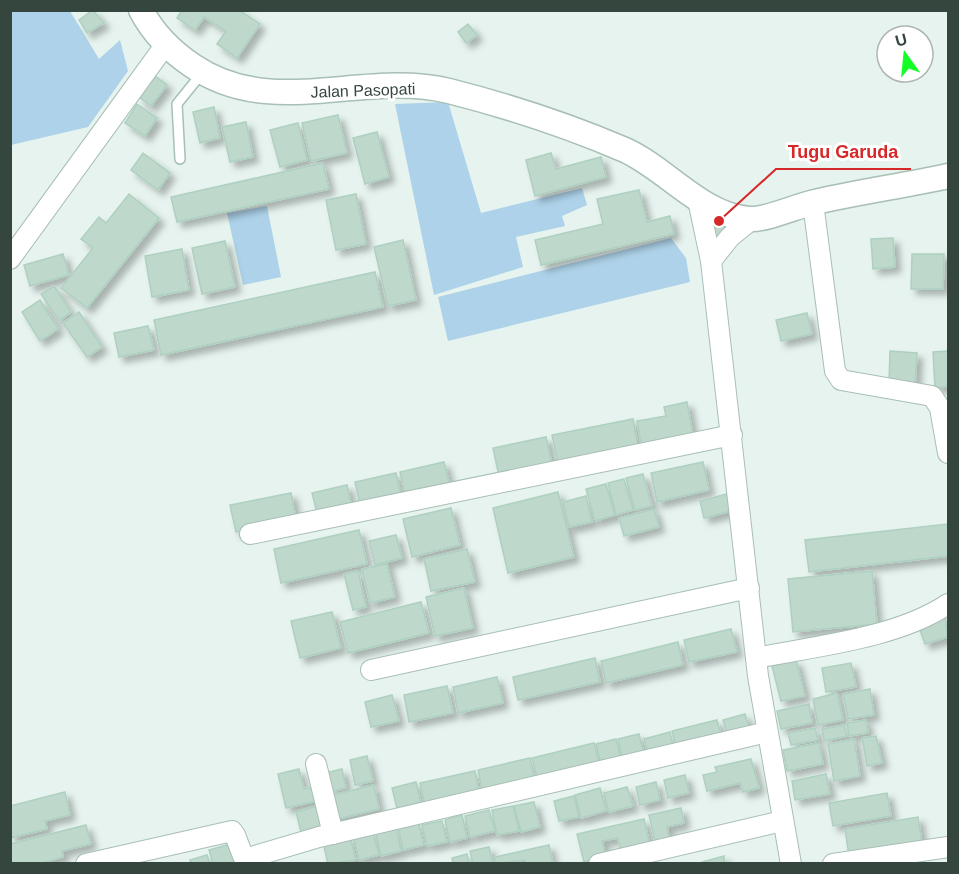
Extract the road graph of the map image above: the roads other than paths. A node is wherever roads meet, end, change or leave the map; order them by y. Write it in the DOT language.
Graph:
graph roads {
  1 [pos="141,10"];
  2 [pos="166,44"];
  3 [pos="202,73"];
  4 [pos="180,159"];
  5 [pos="948,176"];
  6 [pos="698,200"];
  7 [pos="813,203"];
  8 [pos="751,220"];
  9 [pos="10,259"];
  10 [pos="711,261"];
  11 [pos="944,404"];
  12 [pos="732,435"];
  13 [pos="948,453"];
  14 [pos="250,534"];
  15 [pos="749,588"];
  16 [pos="948,604"];
  17 [pos="756,658"];
  18 [pos="371,670"];
  19 [pos="767,732"];
  20 [pos="316,764"];
  21 [pos="782,821"];
  22 [pos="333,834"];
  23 [pos="948,847"];
  24 [pos="86,864"];
  25 [pos="599,864"];
  26 [pos="791,864"];
  27 [pos="833,864"];
  1 -- 2 [label="street, Jalan Pasopati"];
  2 -- 3 [label="street, Jalan Pasopati"];
  2 -- 9 [label="street"];
  3 -- 4 [label="lane"];
  3 -- 6 [label="street, Jalan Pasopati"];
  5 -- 7 [label="street"];
  6 -- 8 [label="street, Jalan Pasopati"];
  6 -- 10 [label="street"];
  7 -- 8 [label="street"];
  7 -- 11 [label="street"];
  8 -- 10 [label="street"];
  10 -- 12 [label="street"];
  11 -- 13 [label="street"];
  12 -- 14 [label="street"];
  12 -- 15 [label="street"];
  15 -- 17 [label="street"];
  15 -- 18 [label="street"];
  16 -- 17 [label="street"];
  17 -- 19 [label="street"];
  19 -- 21 [label="street"];
  19 -- 22 [label="street"];
  20 -- 22 [label="street"];
  21 -- 25 [label="street"];
  21 -- 26 [label="street"];
  22 -- 24 [label="street"];
  23 -- 27 [label="street"];
}
